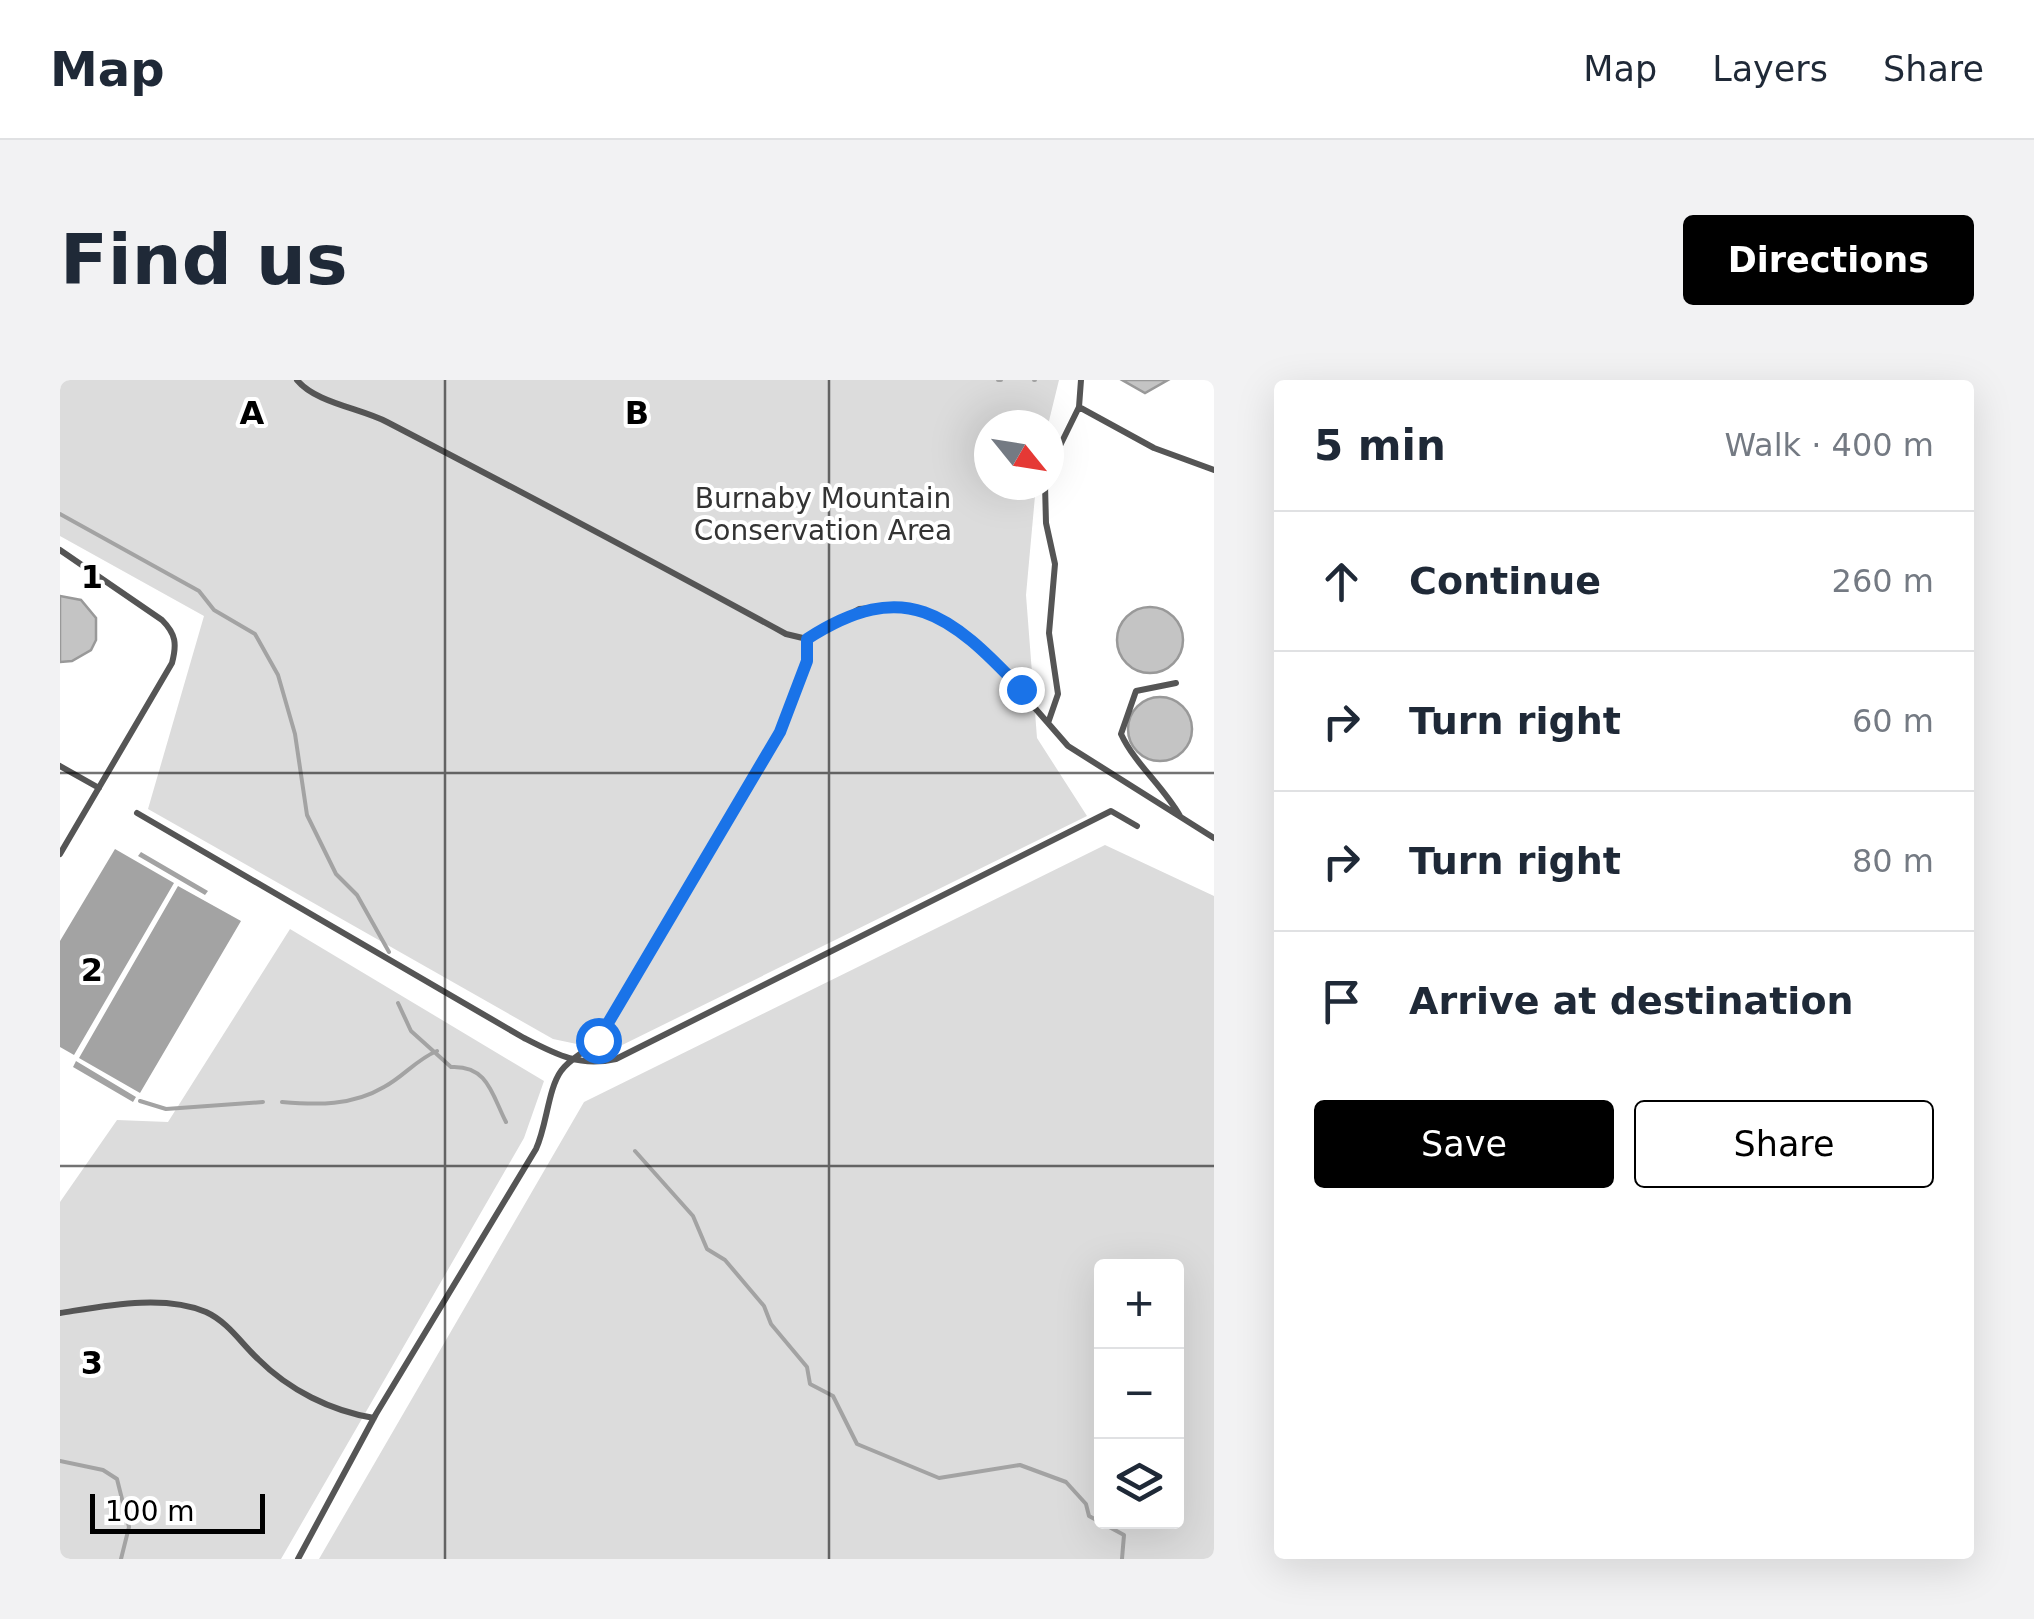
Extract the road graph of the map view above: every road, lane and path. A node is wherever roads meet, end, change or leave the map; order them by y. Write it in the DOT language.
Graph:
graph roads {
  1 [pos="298,380"];
  2 [pos="1081,380"];
  3 [pos="1078,407"];
  4 [pos="1064,436"];
  5 [pos="1214,470"];
  6 [pos="1045,500"];
  7 [pos="60,550"];
  8 [pos="807,639"];
  9 [pos="1176,682"];
  10 [pos="1048,723"];
  11 [pos="60,766"];
  12 [pos="99,788"];
  13 [pos="137,813"];
  14 [pos="1181,817"];
  15 [pos="1137,826"];
  16 [pos="1214,838"];
  17 [pos="60,854"];
  18 [pos="570,1062"];
  19 [pos="60,1313"];
  20 [pos="374,1418"];
  21 [pos="298,1559"];
  1 -- 8 [label="lane"];
  2 -- 3 [label="lane"];
  3 -- 4 [label="lane"];
  3 -- 5 [label="lane"];
  6 -- 10 [label="lane"];
  7 -- 12 [label="lane"];
  8 -- 10 [label="lane"];
  8 -- 18 [label="lane"];
  9 -- 14 [label="lane"];
  10 -- 14 [label="lane"];
  11 -- 12 [label="lane"];
  12 -- 17 [label="lane"];
  13 -- 18 [label="lane"];
  14 -- 16 [label="lane"];
  15 -- 18 [label="lane"];
  18 -- 20 [label="lane"];
  19 -- 20 [label="lane"];
  20 -- 21 [label="lane"];
}
